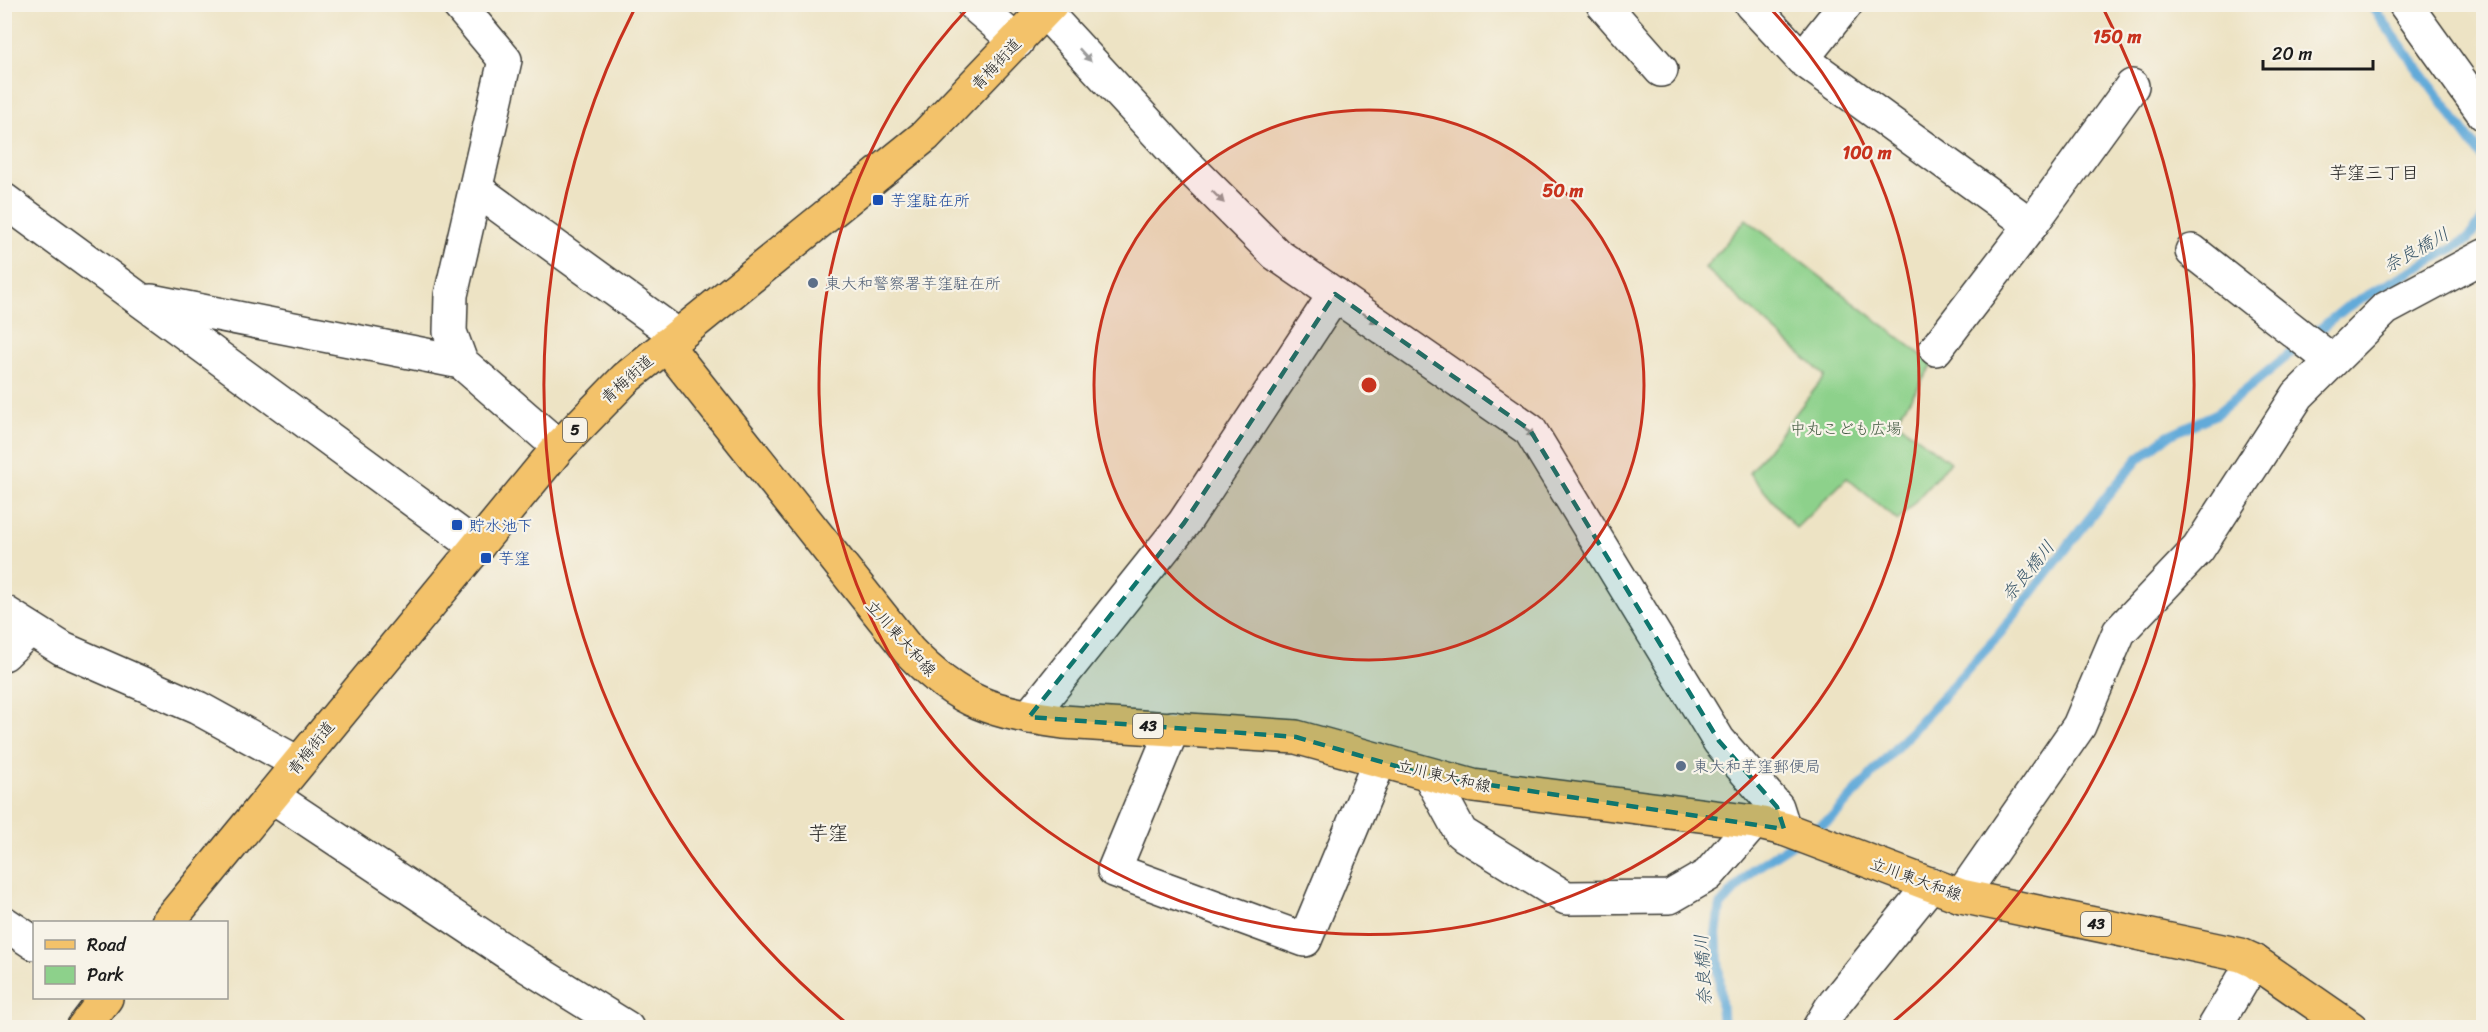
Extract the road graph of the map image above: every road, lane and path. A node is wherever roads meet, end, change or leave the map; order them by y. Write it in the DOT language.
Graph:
graph roads {
  1 [pos="458,4"];
  2 [pos="973,4"];
  3 [pos="1603,4"];
  4 [pos="1751,4"];
  5 [pos="1846,4"];
  6 [pos="2405,4"];
  7 [pos="1048,8"];
  8 [pos="1017,42"];
  9 [pos="1802,59"];
  10 [pos="1661,70"];
  11 [pos="2132,86"];
  12 [pos="2484,114"];
  13 [pos="476,189"];
  14 [pos="4,200"];
  15 [pos="2031,225"];
  16 [pos="2192,251"];
  17 [pos="2484,256"];
  18 [pos="1335,294"];
  19 [pos="141,299"];
  20 [pos="672,340"];
  21 [pos="1936,349"];
  22 [pos="2329,359"];
  23 [pos="461,362"];
  24 [pos="559,447"];
  25 [pos="477,547"];
  26 [pos="17,620"];
  27 [pos="4,654"];
  28 [pos="1029,717"];
  29 [pos="1173,728"];
  30 [pos="1380,760"];
  31 [pos="298,763"];
  32 [pos="1430,776"];
  33 [pos="272,796"];
  34 [pos="1776,827"];
  35 [pos="1946,890"];
  36 [pos="169,921"];
  37 [pos="4,923"];
  38 [pos="33,942"];
  39 [pos="2254,961"];
  40 [pos="105,999"];
  41 [pos="83,1028"];
  42 [pos="627,1028"];
  43 [pos="1820,1028"];
  44 [pos="2214,1028"];
  45 [pos="2351,1028"];
  1 -- 13 [label="street"];
  2 -- 8 [label="street"];
  3 -- 10 [label="street"];
  4 -- 9 [label="street"];
  5 -- 9 [label="street"];
  6 -- 12 [label="street"];
  7 -- 8 [label="main road, 青梅街道 / 5"];
  7 -- 18 [label="street, one-way"];
  8 -- 20 [label="main road, 青梅街道 / 5"];
  9 -- 15 [label="street"];
  11 -- 15 [label="street"];
  13 -- 20 [label="street"];
  13 -- 23 [label="street"];
  14 -- 19 [label="street"];
  15 -- 21 [label="street"];
  16 -- 22 [label="street"];
  17 -- 22 [label="street"];
  18 -- 28 [label="street"];
  18 -- 34 [label="street, one-way"];
  19 -- 23 [label="street"];
  19 -- 25 [label="street"];
  20 -- 24 [label="main road, 青梅街道 / 5"];
  20 -- 28 [label="main road, 立川東大和線 / 43"];
  22 -- 35 [label="street"];
  23 -- 24 [label="street"];
  24 -- 25 [label="main road, 青梅街道 / 5"];
  25 -- 31 [label="main road, 青梅街道 / 5"];
  26 -- 27 [label="street"];
  26 -- 31 [label="street"];
  28 -- 29 [label="main road, 立川東大和線 / 43"];
  29 -- 30 [label="main road, 立川東大和線 / 43"];
  29 -- 30 [label="street"];
  30 -- 32 [label="main road, 立川東大和線 / 43"];
  31 -- 33 [label="main road, 青梅街道 / 5"];
  32 -- 34 [label="main road, 立川東大和線 / 43"];
  32 -- 34 [label="street"];
  33 -- 36 [label="main road, 青梅街道 / 5"];
  33 -- 42 [label="street"];
  34 -- 35 [label="main road, 立川東大和線 / 43"];
  35 -- 39 [label="main road, 立川東大和線 / 43"];
  35 -- 43 [label="street"];
  37 -- 38 [label="street"];
  39 -- 44 [label="street"];
  39 -- 45 [label="main road, 立川東大和線 / 43"];
  40 -- 41 [label="main road"];
}
